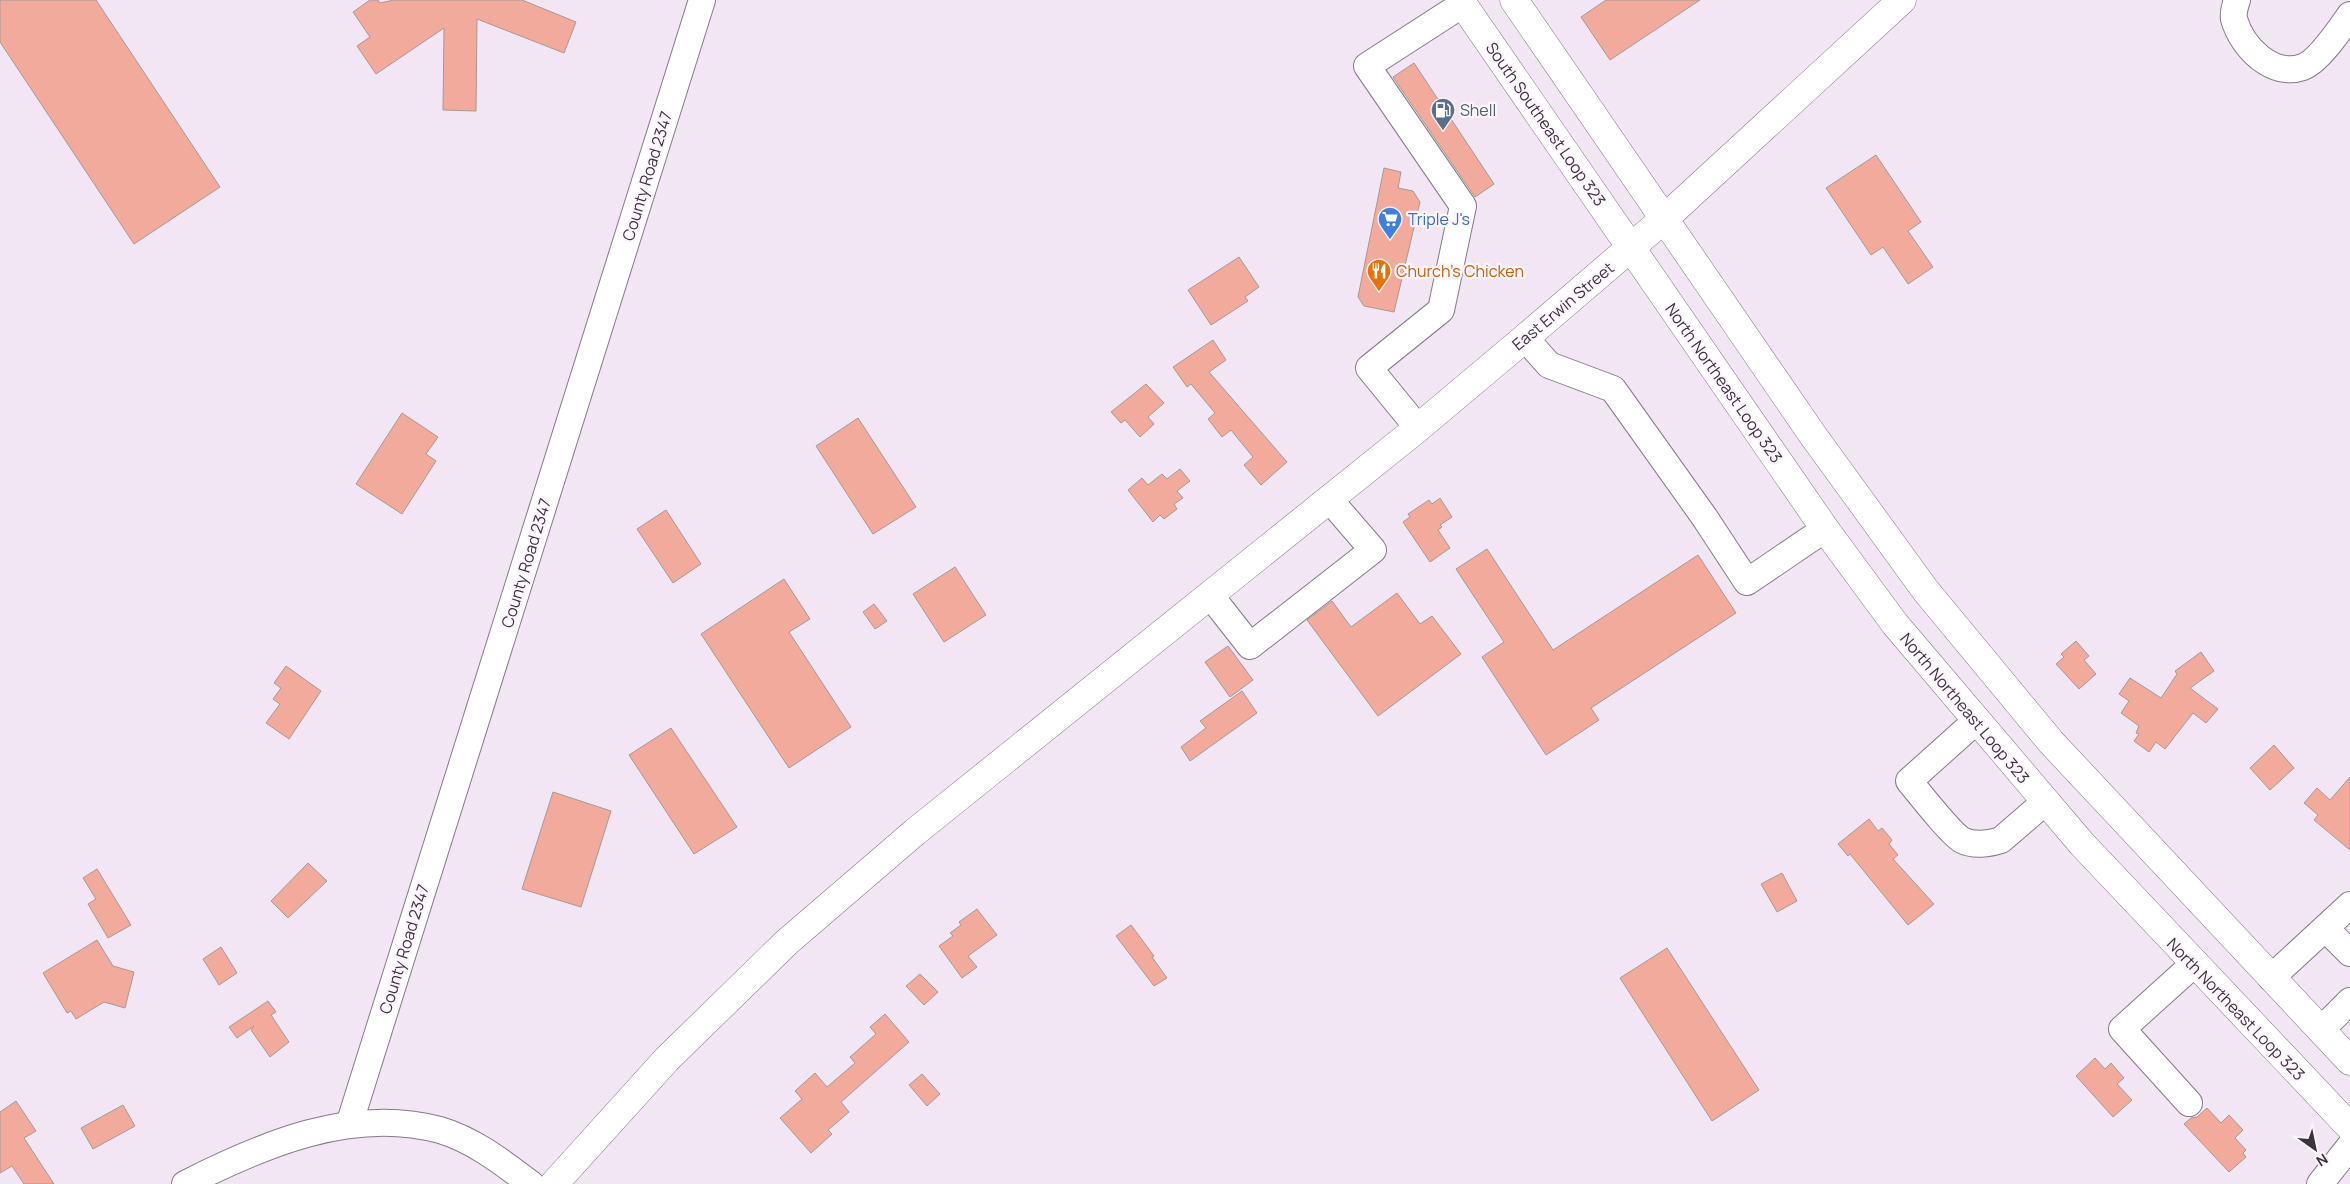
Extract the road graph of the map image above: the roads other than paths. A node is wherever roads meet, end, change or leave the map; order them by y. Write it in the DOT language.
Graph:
graph roads {
  1 [pos="702,0"];
  2 [pos="1514,0"];
  3 [pos="1902,0"];
  4 [pos="2237,0"];
  5 [pos="1462,2"];
  6 [pos="2350,15"];
  7 [pos="1664,219"];
  8 [pos="1631,248"];
  9 [pos="1525,338"];
  10 [pos="1418,428"];
  11 [pos="1329,499"];
  12 [pos="1825,529"];
  13 [pos="1210,595"];
  14 [pos="1976,721"];
  15 [pos="2045,802"];
  16 [pos="2350,905"];
  17 [pos="2325,928"];
  18 [pos="2350,953"];
  19 [pos="2194,964"];
  20 [pos="2271,978"];
  21 [pos="2350,1001"];
  22 [pos="2322,1029"];
  23 [pos="2350,1060"];
  24 [pos="2189,1103"];
  25 [pos="349,1125"];
  26 [pos="2350,1128"];
  27 [pos="2350,1146"];
  28 [pos="185,1184"];
  29 [pos="531,1184"];
  30 [pos="554,1184"];
  31 [pos="2320,1184"];
  1 -- 25 [label="street, County Road 2347"];
  2 -- 7 [label="main road"];
  3 -- 7 [label="main road, East Erwin Street"];
  4 -- 6 [label="street"];
  5 -- 8 [label="main road, South Southeast Loop 323"];
  5 -- 10 [label="street"];
  7 -- 8 [label="main road, East Erwin Street"];
  7 -- 20 [label="main road"];
  8 -- 9 [label="main road, East Erwin Street"];
  8 -- 12 [label="main road, North Northeast Loop 323"];
  9 -- 10 [label="main road, East Erwin Street"];
  9 -- 12 [label="street"];
  10 -- 11 [label="main road, East Erwin Street"];
  11 -- 13 [label="main road, East Erwin Street"];
  11 -- 13 [label="street"];
  12 -- 14 [label="main road, North Northeast Loop 323"];
  13 -- 30 [label="main road, East Erwin Street"];
  14 -- 15 [label="main road, North Northeast Loop 323"];
  14 -- 15 [label="street"];
  15 -- 19 [label="main road, North Northeast Loop 323"];
  16 -- 17 [label="street"];
  17 -- 18 [label="street"];
  17 -- 20 [label="street"];
  19 -- 24 [label="street"];
  19 -- 26 [label="main road, North Northeast Loop 323"];
  20 -- 22 [label="main road"];
  21 -- 22 [label="street"];
  22 -- 23 [label="main road"];
  25 -- 28 [label="street"];
  25 -- 29 [label="street"];
  27 -- 31 [label="street"];
}
